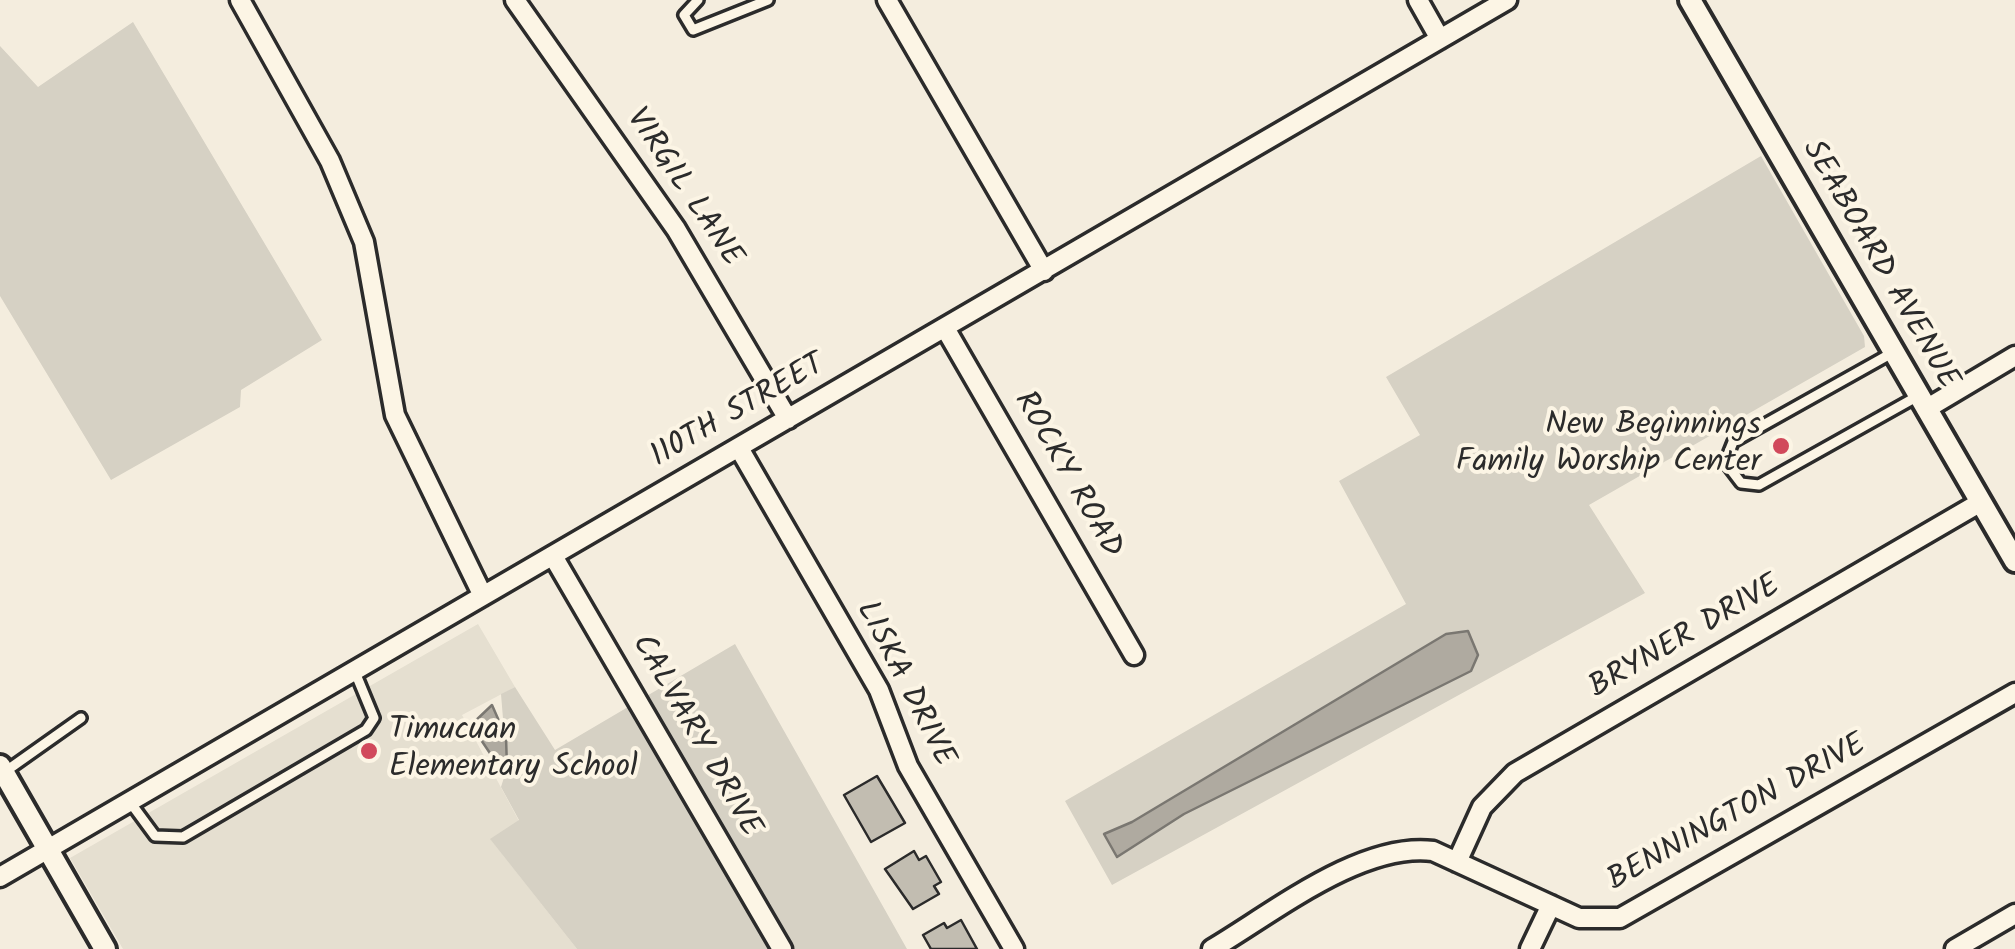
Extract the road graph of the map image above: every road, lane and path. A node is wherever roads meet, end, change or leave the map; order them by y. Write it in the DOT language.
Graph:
graph roads {
  1 [pos="240,0"];
  2 [pos="515,0"];
  3 [pos="698,0"];
  4 [pos="768,0"];
  5 [pos="887,0"];
  6 [pos="1418,0"];
  7 [pos="1507,0"];
  8 [pos="1690,0"];
  9 [pos="1440,39"];
  10 [pos="1044,271"];
  11 [pos="946,328"];
  12 [pos="1894,352"];
  13 [pos="2015,356"];
  14 [pos="1922,402"];
  15 [pos="788,419"];
  16 [pos="738,448"];
  17 [pos="1981,502"];
  18 [pos="553,556"];
  19 [pos="2015,561"];
  20 [pos="483,596"];
  21 [pos="1134,655"];
  22 [pos="355,671"];
  23 [pos="2015,693"];
  24 [pos="82,718"];
  25 [pos="2,770"];
  26 [pos="130,802"];
  27 [pos="48,850"];
  28 [pos="1457,862"];
  29 [pos="0,877"];
  30 [pos="1551,905"];
  31 [pos="2015,914"];
  32 [pos="105,949"];
  33 [pos="782,949"];
  34 [pos="1014,949"];
  35 [pos="1212,949"];
  36 [pos="1530,949"];
  37 [pos="1955,949"];
  1 -- 20 [label="street"];
  2 -- 15 [label="street, VIRGIL LANE"];
  3 -- 4 [label="lane"];
  5 -- 10 [label="street"];
  6 -- 9 [label="street"];
  7 -- 9 [label="street, 110TH STREET"];
  8 -- 12 [label="street, SEABOARD AVENUE"];
  9 -- 10 [label="street, 110TH STREET"];
  10 -- 11 [label="street, 110TH STREET"];
  11 -- 15 [label="street, 110TH STREET"];
  11 -- 21 [label="street, ROCKY ROAD"];
  12 -- 14 [label="street, SEABOARD AVENUE"];
  12 -- 14 [label="lane"];
  13 -- 14 [label="street"];
  14 -- 17 [label="street, SEABOARD AVENUE"];
  15 -- 16 [label="street, 110TH STREET"];
  16 -- 18 [label="street, 110TH STREET"];
  16 -- 34 [label="street, LISKA DRIVE"];
  17 -- 19 [label="street, SEABOARD AVENUE"];
  17 -- 28 [label="street, BRYNER DRIVE"];
  18 -- 20 [label="street, 110TH STREET"];
  18 -- 33 [label="street, CALVARY DRIVE"];
  20 -- 22 [label="street, 110TH STREET"];
  22 -- 26 [label="street, 110TH STREET"];
  22 -- 26 [label="lane"];
  23 -- 30 [label="street, BENNINGTON DRIVE"];
  24 -- 25 [label="lane"];
  25 -- 27 [label="street"];
  26 -- 27 [label="street, 110TH STREET"];
  27 -- 29 [label="street, 110TH STREET"];
  27 -- 32 [label="street"];
  28 -- 30 [label="street, BENNINGTON DRIVE"];
  28 -- 35 [label="street, BENNINGTON DRIVE"];
  30 -- 36 [label="street"];
  31 -- 37 [label="street"];
}
